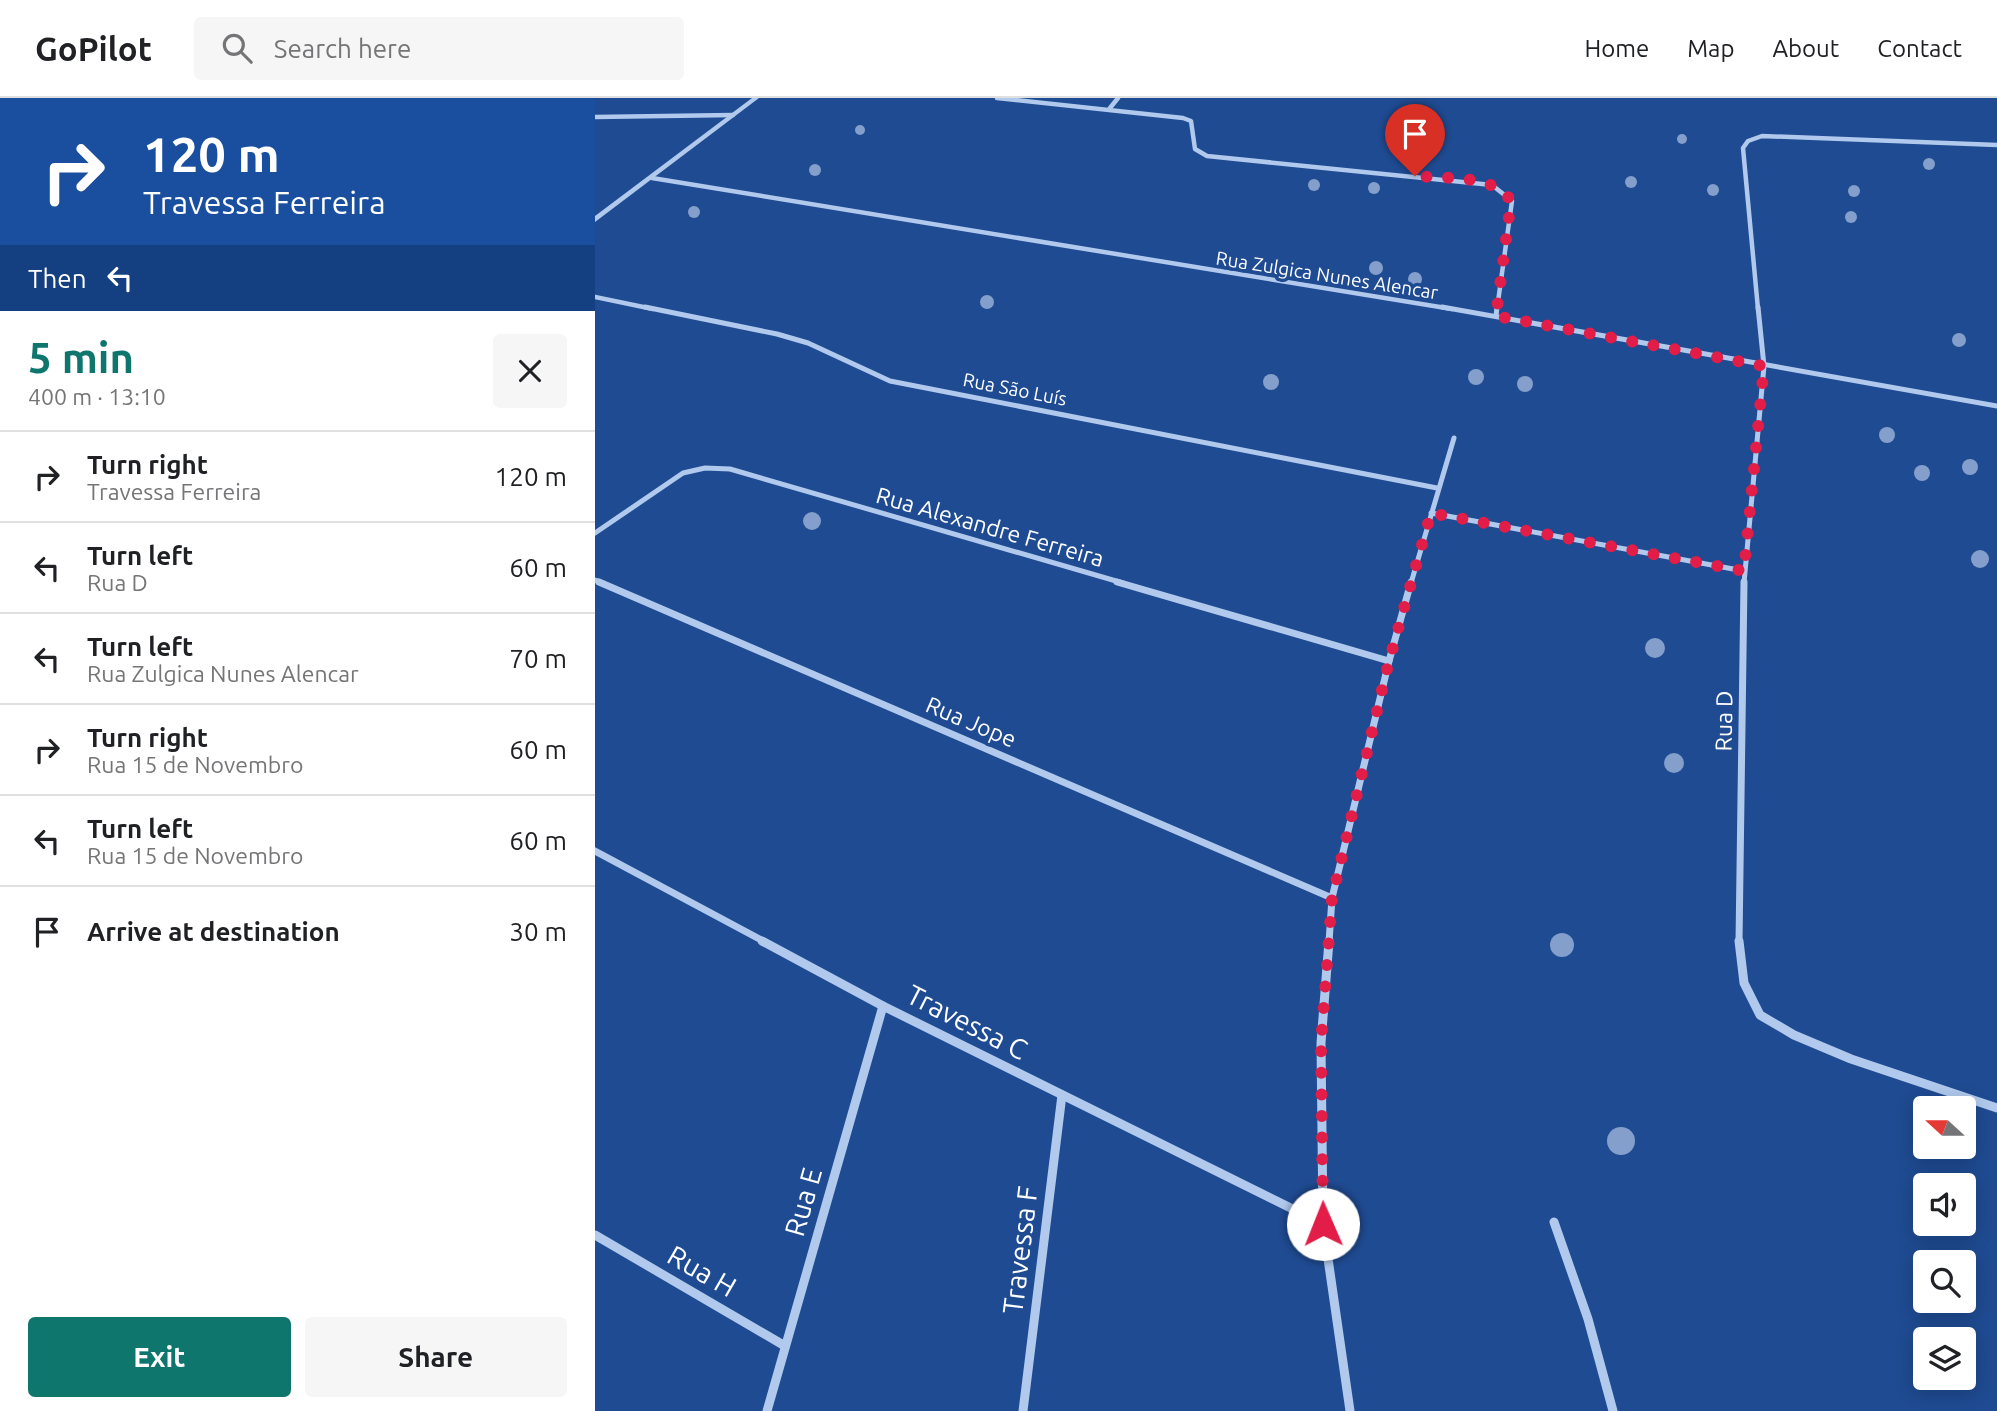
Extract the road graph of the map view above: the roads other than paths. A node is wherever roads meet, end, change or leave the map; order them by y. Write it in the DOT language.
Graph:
graph roads {
  1 [pos="756,98"];
  2 [pos="997,98"];
  3 [pos="1118,98"];
  4 [pos="1109,108"];
  5 [pos="733,115"];
  6 [pos="595,117"];
  7 [pos="1997,145"];
  8 [pos="652,178"];
  9 [pos="595,220"];
  10 [pos="595,297"];
  11 [pos="1496,316"];
  12 [pos="1764,366"];
  13 [pos="1997,406"];
  14 [pos="1454,438"];
  15 [pos="1437,488"];
  16 [pos="1431,513"];
  17 [pos="595,533"];
  18 [pos="1744,571"];
  19 [pos="595,580"];
  20 [pos="1389,661"];
  21 [pos="595,851"];
  22 [pos="1332,898"];
  23 [pos="883,1006"];
  24 [pos="1062,1095"];
  25 [pos="1997,1108"];
  26 [pos="1554,1222"];
  27 [pos="1323,1224"];
  28 [pos="595,1235"];
  29 [pos="785,1346"];
  30 [pos="767,1411"];
  31 [pos="1023,1411"];
  32 [pos="1350,1411"];
  33 [pos="1613,1411"];
  1 -- 5 [label="street"];
  2 -- 4 [label="street"];
  3 -- 4 [label="street"];
  4 -- 11 [label="street"];
  5 -- 6 [label="street"];
  5 -- 8 [label="street"];
  7 -- 12 [label="street, Rua D"];
  8 -- 9 [label="street"];
  8 -- 11 [label="street, Rua Zulgica Nunes Alencar"];
  10 -- 15 [label="street, Rua São Luís"];
  11 -- 12 [label="street, Rua Zulgica Nunes Alencar"];
  12 -- 13 [label="street, Rua Zulgica Nunes Alencar"];
  12 -- 18 [label="street, Rua D"];
  14 -- 15 [label="street"];
  15 -- 16 [label="street"];
  16 -- 18 [label="street"];
  16 -- 20 [label="street"];
  17 -- 20 [label="street, Rua Alexandre Ferreira"];
  18 -- 25 [label="street, Rua D"];
  19 -- 22 [label="street, Rua Jope"];
  20 -- 22 [label="street"];
  21 -- 23 [label="street, Travessa C"];
  22 -- 27 [label="street"];
  23 -- 24 [label="street, Travessa C"];
  23 -- 29 [label="street, Rua E"];
  24 -- 27 [label="street, Travessa C"];
  24 -- 31 [label="street, Travessa F"];
  26 -- 33 [label="street"];
  27 -- 32 [label="street"];
  28 -- 29 [label="street, Rua H"];
  29 -- 30 [label="street, Rua E"];
}
